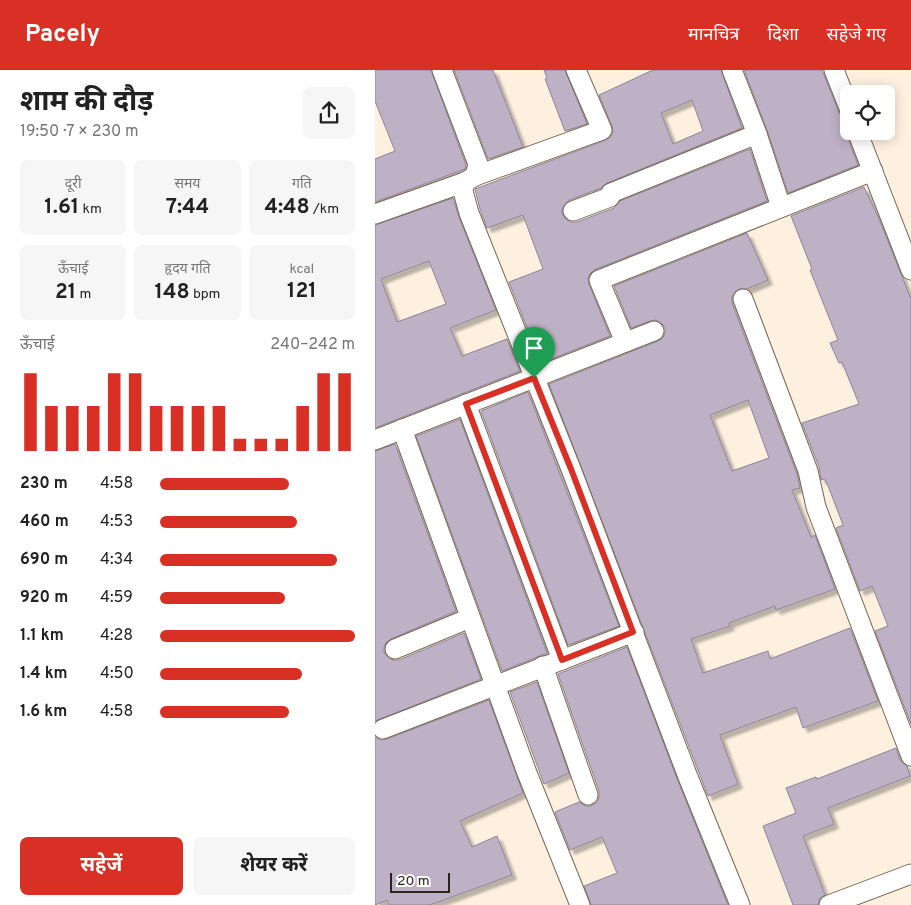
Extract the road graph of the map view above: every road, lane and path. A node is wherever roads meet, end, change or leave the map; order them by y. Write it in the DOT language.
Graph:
graph roads {
  1 [pos="442,70"];
  2 [pos="576,70"];
  3 [pos="732,70"];
  4 [pos="834,70"];
  5 [pos="840,85"];
  6 [pos="757,134"];
  7 [pos="861,140"];
  8 [pos="873,172"];
  9 [pos="470,179"];
  10 [pos="781,207"];
  11 [pos="573,212"];
  12 [pos="375,214"];
  13 [pos="911,270"];
  14 [pos="743,299"];
  15 [pos="654,331"];
  16 [pos="625,342"];
  17 [pos="534,378"];
  18 [pos="466,404"];
  19 [pos="402,429"];
  20 [pos="375,440"];
  21 [pos="469,618"];
  22 [pos="633,632"];
  23 [pos="395,649"];
  24 [pos="562,660"];
  25 [pos="543,666"];
  26 [pos="494,685"];
  27 [pos="383,729"];
  28 [pos="911,756"];
  29 [pos="588,796"];
  30 [pos="911,874"];
  31 [pos="580,905"];
  32 [pos="740,905"];
  33 [pos="829,905"];
  1 -- 9 [label="street"];
  2 -- 9 [label="street"];
  3 -- 6 [label="street"];
  4 -- 5 [label="street"];
  6 -- 10 [label="street"];
  6 -- 11 [label="street"];
  7 -- 8 [label="street"];
  8 -- 10 [label="street"];
  8 -- 13 [label="street"];
  9 -- 12 [label="street"];
  9 -- 17 [label="street"];
  10 -- 16 [label="street"];
  14 -- 28 [label="street"];
  15 -- 16 [label="street"];
  16 -- 17 [label="street"];
  17 -- 18 [label="street"];
  17 -- 22 [label="street"];
  18 -- 19 [label="street"];
  18 -- 24 [label="street"];
  19 -- 20 [label="street"];
  19 -- 21 [label="street"];
  21 -- 23 [label="street"];
  21 -- 26 [label="street"];
  22 -- 24 [label="street"];
  22 -- 32 [label="street"];
  24 -- 25 [label="street"];
  25 -- 26 [label="street"];
  25 -- 29 [label="street"];
  26 -- 27 [label="street"];
  26 -- 31 [label="street"];
  30 -- 33 [label="street"];
}
